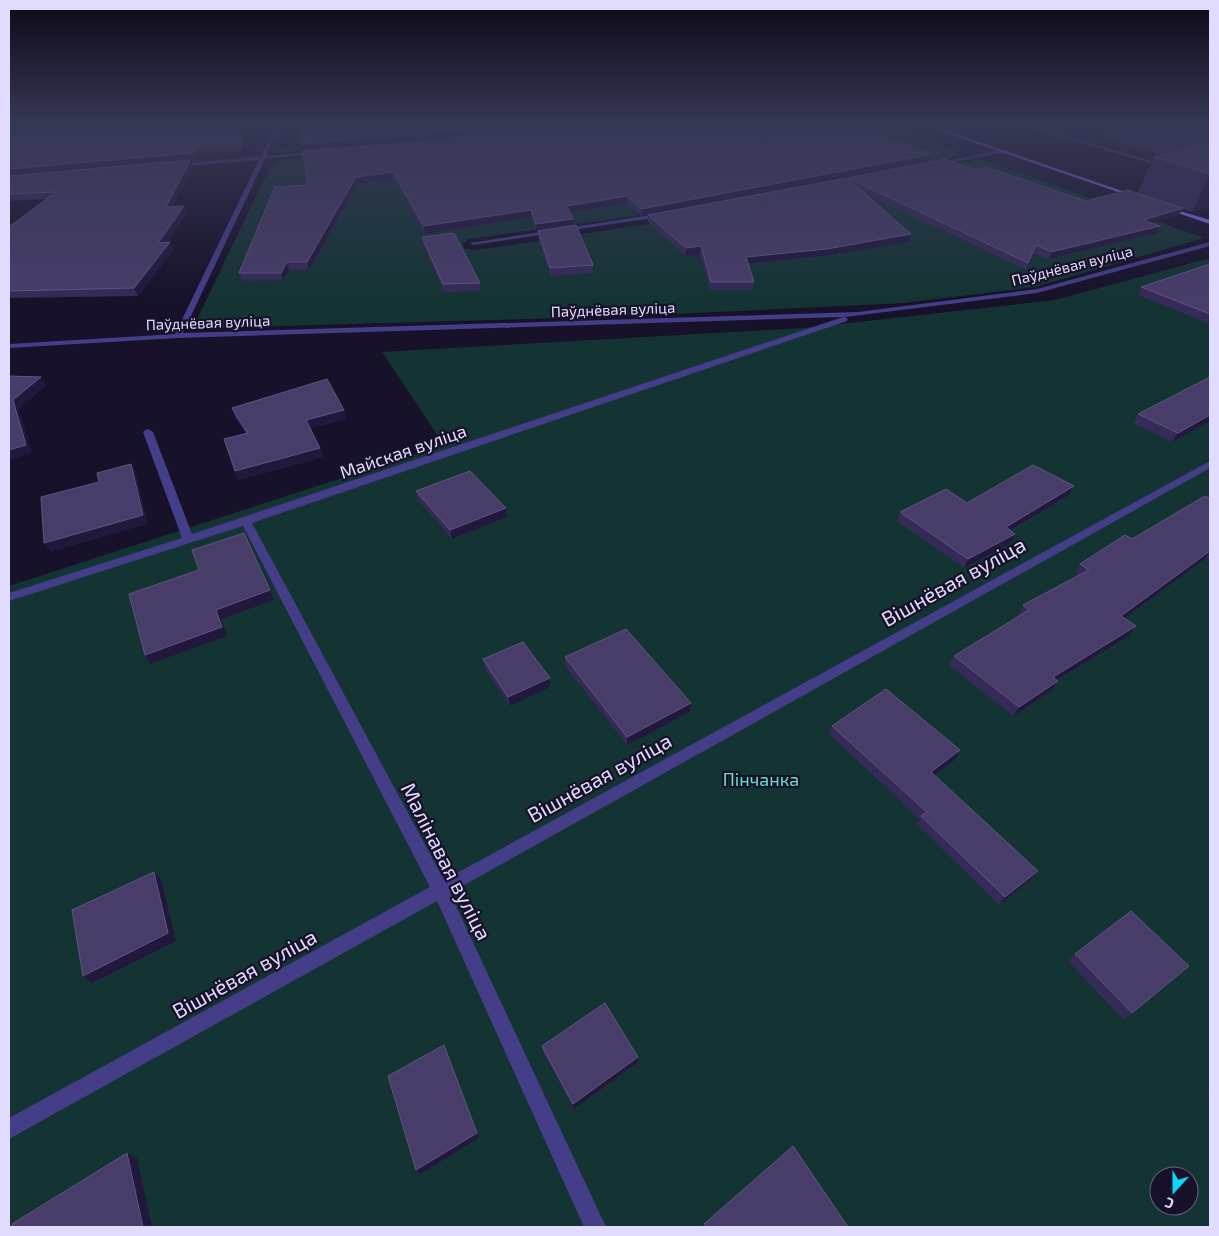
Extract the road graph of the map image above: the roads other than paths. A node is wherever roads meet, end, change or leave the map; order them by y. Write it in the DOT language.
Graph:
graph roads {
  1 [pos="249,183"];
  2 [pos="1094,183"];
  3 [pos="1143,200"];
  4 [pos="1162,206"];
  5 [pos="667,214"];
  6 [pos="1210,222"];
  7 [pos="473,243"];
  8 [pos="1210,244"];
  9 [pos="858,314"];
  10 [pos="178,336"];
  11 [pos="9,346"];
  12 [pos="148,432"];
  13 [pos="1210,464"];
  14 [pos="246,521"];
  15 [pos="188,539"];
  16 [pos="9,596"];
  17 [pos="440,889"];
  18 [pos="9,1129"];
  19 [pos="595,1227"];
  1 -- 10 [label="street"];
  2 -- 3 [label="street"];
  4 -- 6 [label="street"];
  5 -- 7 [label="street"];
  8 -- 9 [label="street, Паўднёвая вуліца"];
  9 -- 10 [label="street, Паўднёвая вуліца"];
  9 -- 14 [label="street, Майская вуліца"];
  10 -- 11 [label="street, Паўднёвая вуліца"];
  12 -- 15 [label="street"];
  13 -- 17 [label="street, Вішнёвая вуліца"];
  14 -- 15 [label="street, Майская вуліца"];
  14 -- 17 [label="street, Малінавая вуліца"];
  15 -- 16 [label="street, Майская вуліца"];
  17 -- 18 [label="street, Вішнёвая вуліца"];
  17 -- 19 [label="street, Малінавая вуліца"];
}
